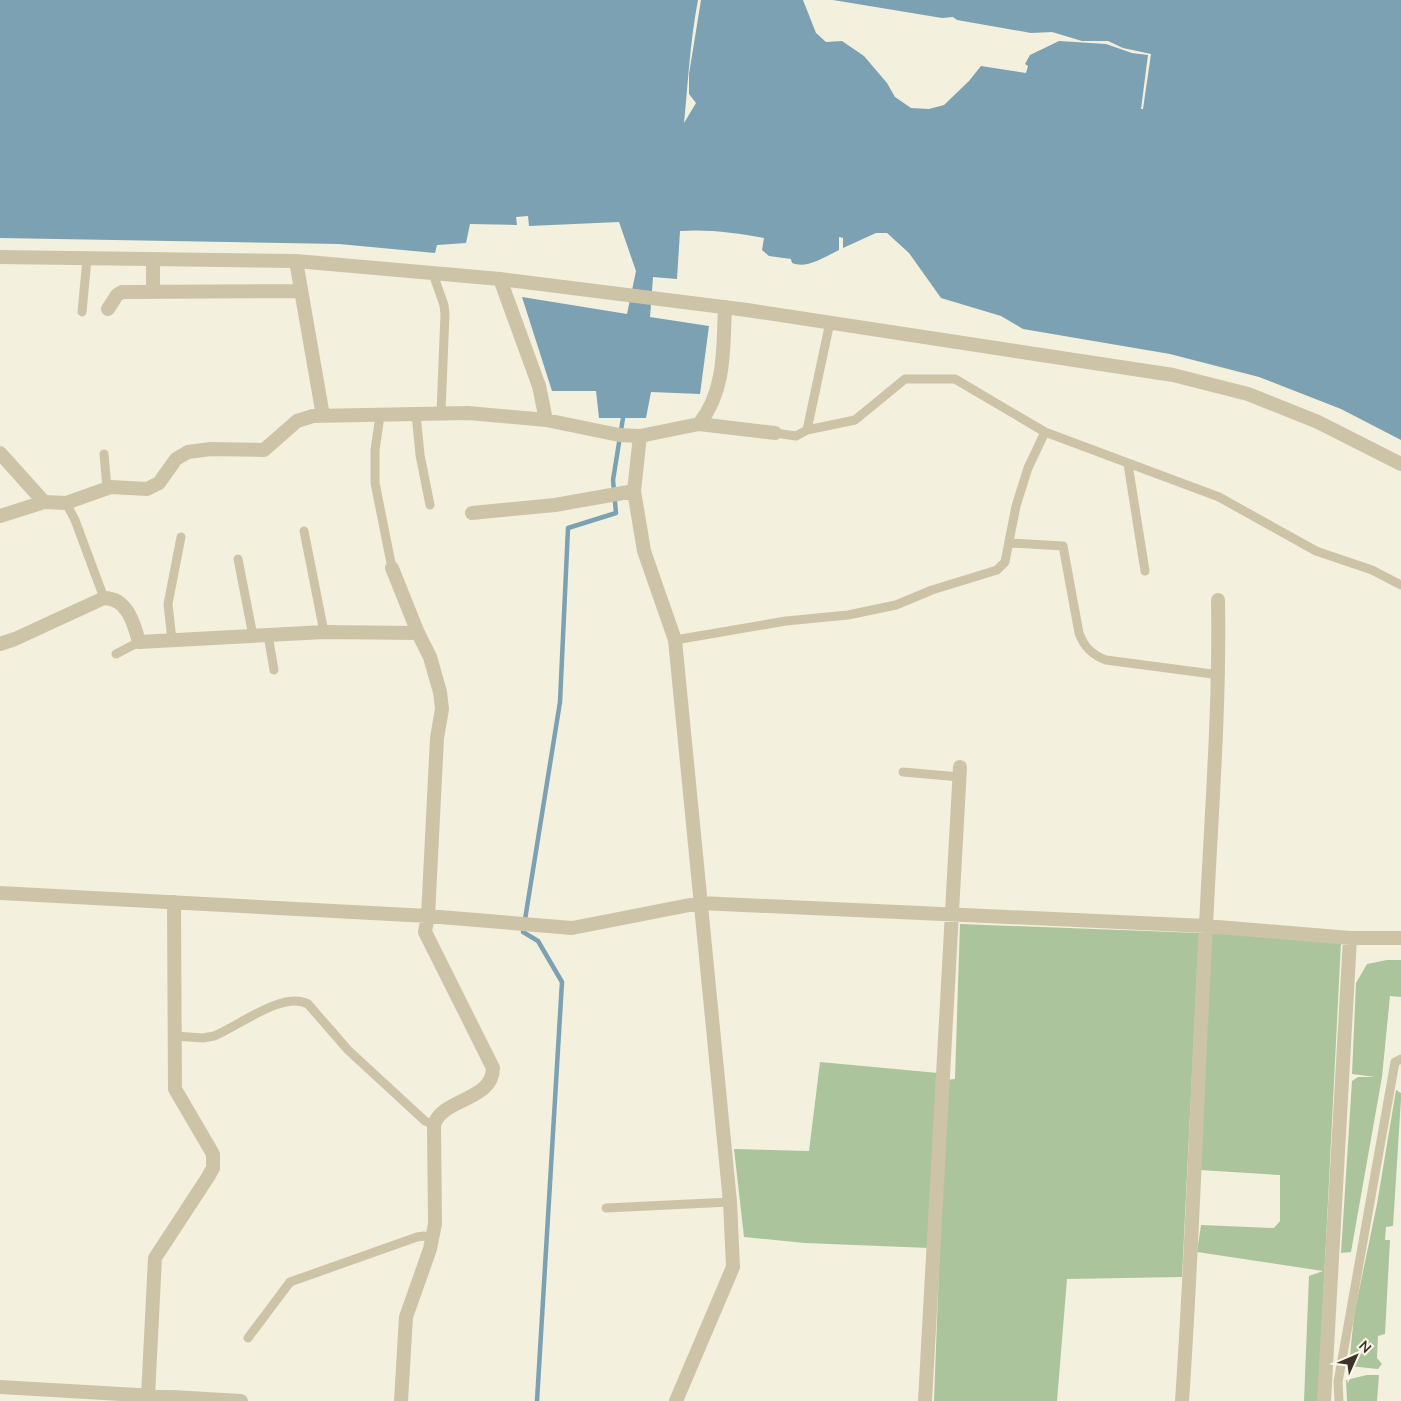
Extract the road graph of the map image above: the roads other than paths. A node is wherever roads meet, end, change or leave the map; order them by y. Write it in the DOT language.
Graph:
graph roads {
  1 [pos="0,257"];
  2 [pos="87,259"];
  3 [pos="153,260"];
  4 [pos="296,262"];
  5 [pos="433,274"];
  6 [pos="500,279"];
  7 [pos="301,291"];
  8 [pos="153,292"];
  9 [pos="725,307"];
  10 [pos="108,309"];
  11 [pos="82,312"];
  12 [pos="830,322"];
  13 [pos="441,412"];
  14 [pos="416,414"];
  15 [pos="323,416"];
  16 [pos="380,416"];
  17 [pos="546,420"];
  18 [pos="699,424"];
  19 [pos="807,430"];
  20 [pos="1045,432"];
  21 [pos="775,433"];
  22 [pos="640,436"];
  23 [pos="0,453"];
  24 [pos="104,454"];
  25 [pos="1128,464"];
  26 [pos="1401,464"];
  27 [pos="107,488"];
  28 [pos="634,491"];
  29 [pos="44,502"];
  30 [pos="66,502"];
  31 [pos="430,505"];
  32 [pos="472,513"];
  33 [pos="0,516"];
  34 [pos="304,531"];
  35 [pos="181,537"];
  36 [pos="1010,542"];
  37 [pos="238,559"];
  38 [pos="392,568"];
  39 [pos="1145,571"];
  40 [pos="1401,585"];
  41 [pos="104,598"];
  42 [pos="1218,600"];
  43 [pos="324,632"];
  44 [pos="418,633"];
  45 [pos="268,635"];
  46 [pos="253,636"];
  47 [pos="172,640"];
  48 [pos="675,640"];
  49 [pos="139,642"];
  50 [pos="0,644"];
  51 [pos="116,654"];
  52 [pos="274,670"];
  53 [pos="1220,675"];
  54 [pos="903,772"];
  55 [pos="960,772"];
  56 [pos="0,893"];
  57 [pos="174,902"];
  58 [pos="700,903"];
  59 [pos="428,916"];
  60 [pos="951,916"];
  61 [pos="1206,926"];
  62 [pos="1350,938"];
  63 [pos="1401,938"];
  64 [pos="174,1036"];
  65 [pos="1401,1060"];
  66 [pos="434,1125"];
  67 [pos="730,1202"];
  68 [pos="606,1208"];
  69 [pos="433,1239"];
  70 [pos="248,1338"];
  71 [pos="0,1387"];
  72 [pos="148,1396"];
  73 [pos="241,1401"];
  74 [pos="401,1401"];
  75 [pos="676,1401"];
  76 [pos="925,1401"];
  77 [pos="1182,1401"];
  78 [pos="1324,1401"];
  79 [pos="1339,1401"];
  1 -- 2 [label="street"];
  2 -- 3 [label="street"];
  2 -- 11 [label="lane"];
  3 -- 4 [label="street"];
  3 -- 8 [label="street"];
  4 -- 5 [label="street"];
  4 -- 7 [label="street"];
  5 -- 6 [label="street"];
  5 -- 13 [label="lane"];
  6 -- 9 [label="street"];
  6 -- 17 [label="street"];
  7 -- 8 [label="street"];
  7 -- 15 [label="street"];
  8 -- 10 [label="street"];
  9 -- 12 [label="street"];
  9 -- 18 [label="street"];
  12 -- 19 [label="lane"];
  12 -- 26 [label="street"];
  13 -- 14 [label="street"];
  13 -- 17 [label="street"];
  14 -- 16 [label="street"];
  14 -- 31 [label="lane"];
  15 -- 16 [label="street"];
  15 -- 27 [label="street"];
  16 -- 38 [label="lane"];
  17 -- 22 [label="street"];
  18 -- 21 [label="street"];
  18 -- 22 [label="street"];
  19 -- 20 [label="lane"];
  19 -- 21 [label="lane"];
  20 -- 25 [label="lane"];
  20 -- 36 [label="lane"];
  22 -- 28 [label="street"];
  23 -- 29 [label="street"];
  24 -- 27 [label="lane"];
  25 -- 39 [label="lane"];
  25 -- 40 [label="lane"];
  27 -- 30 [label="street"];
  28 -- 32 [label="street"];
  28 -- 48 [label="street"];
  29 -- 30 [label="street"];
  29 -- 33 [label="street"];
  30 -- 41 [label="lane"];
  34 -- 43 [label="lane"];
  35 -- 47 [label="lane"];
  36 -- 48 [label="lane"];
  36 -- 53 [label="lane"];
  37 -- 46 [label="lane"];
  38 -- 44 [label="street"];
  41 -- 49 [label="street"];
  41 -- 50 [label="street"];
  42 -- 53 [label="street"];
  43 -- 44 [label="street"];
  43 -- 45 [label="street"];
  44 -- 59 [label="street"];
  45 -- 46 [label="street"];
  45 -- 52 [label="lane"];
  46 -- 47 [label="street"];
  47 -- 49 [label="street"];
  48 -- 58 [label="street"];
  49 -- 51 [label="lane"];
  53 -- 61 [label="street"];
  54 -- 55 [label="lane"];
  55 -- 60 [label="street"];
  56 -- 57 [label="street"];
  57 -- 59 [label="street"];
  57 -- 64 [label="street"];
  58 -- 59 [label="street"];
  58 -- 60 [label="street"];
  58 -- 67 [label="street"];
  59 -- 66 [label="street"];
  60 -- 61 [label="street"];
  60 -- 76 [label="street"];
  61 -- 62 [label="street"];
  61 -- 77 [label="street"];
  62 -- 63 [label="street"];
  62 -- 78 [label="street"];
  64 -- 66 [label="lane"];
  64 -- 72 [label="street"];
  65 -- 79 [label="lane"];
  66 -- 69 [label="street"];
  67 -- 68 [label="lane"];
  67 -- 75 [label="street"];
  69 -- 70 [label="lane"];
  69 -- 74 [label="street"];
  71 -- 72 [label="street"];
  72 -- 73 [label="street"];
}
